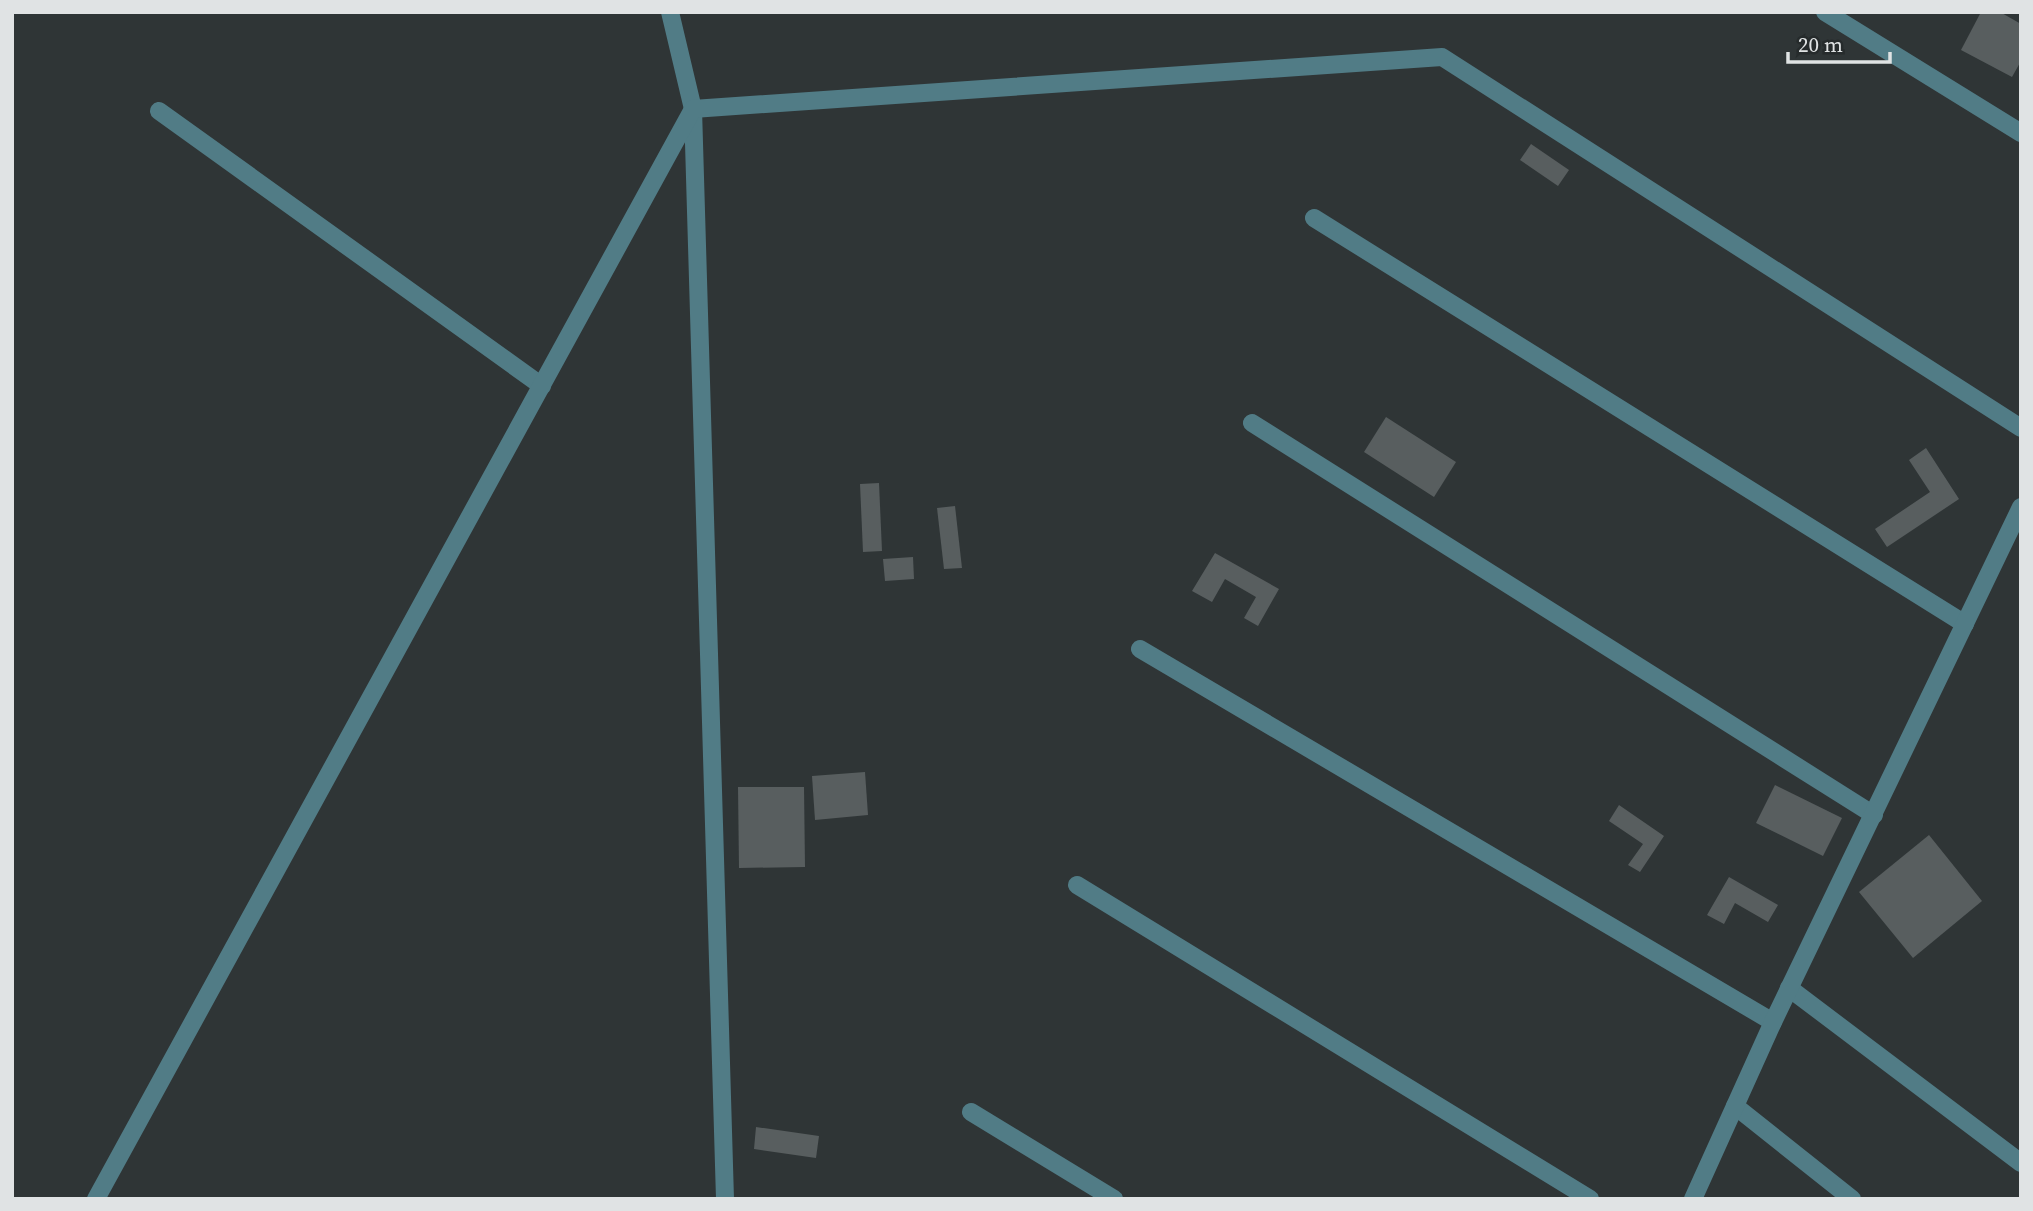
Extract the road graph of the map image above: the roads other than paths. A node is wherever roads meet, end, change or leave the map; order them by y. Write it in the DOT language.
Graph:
graph roads {
  1 [pos="670,12"];
  2 [pos="1825,12"];
  3 [pos="693,109"];
  4 [pos="159,111"];
  5 [pos="2021,134"];
  6 [pos="1314,218"];
  7 [pos="542,386"];
  8 [pos="1252,423"];
  9 [pos="2021,428"];
  10 [pos="2021,507"];
  11 [pos="1965,624"];
  12 [pos="1140,649"];
  13 [pos="1874,815"];
  14 [pos="1077,885"];
  15 [pos="1789,988"];
  16 [pos="1773,1022"];
  17 [pos="1735,1106"];
  18 [pos="971,1112"];
  19 [pos="2021,1163"];
  20 [pos="96,1199"];
  21 [pos="725,1199"];
  22 [pos="1114,1199"];
  23 [pos="1590,1199"];
  24 [pos="1693,1199"];
  25 [pos="1852,1199"];
  1 -- 3 [label="street"];
  2 -- 5 [label="street"];
  3 -- 7 [label="street"];
  3 -- 9 [label="street"];
  3 -- 21 [label="street"];
  4 -- 7 [label="street"];
  6 -- 11 [label="street"];
  7 -- 20 [label="street"];
  8 -- 13 [label="street"];
  10 -- 11 [label="street"];
  11 -- 13 [label="street"];
  12 -- 16 [label="street"];
  13 -- 15 [label="street"];
  14 -- 23 [label="street"];
  15 -- 16 [label="street"];
  15 -- 19 [label="street"];
  16 -- 17 [label="street"];
  17 -- 24 [label="street"];
  17 -- 25 [label="street"];
  18 -- 22 [label="street"];
}
